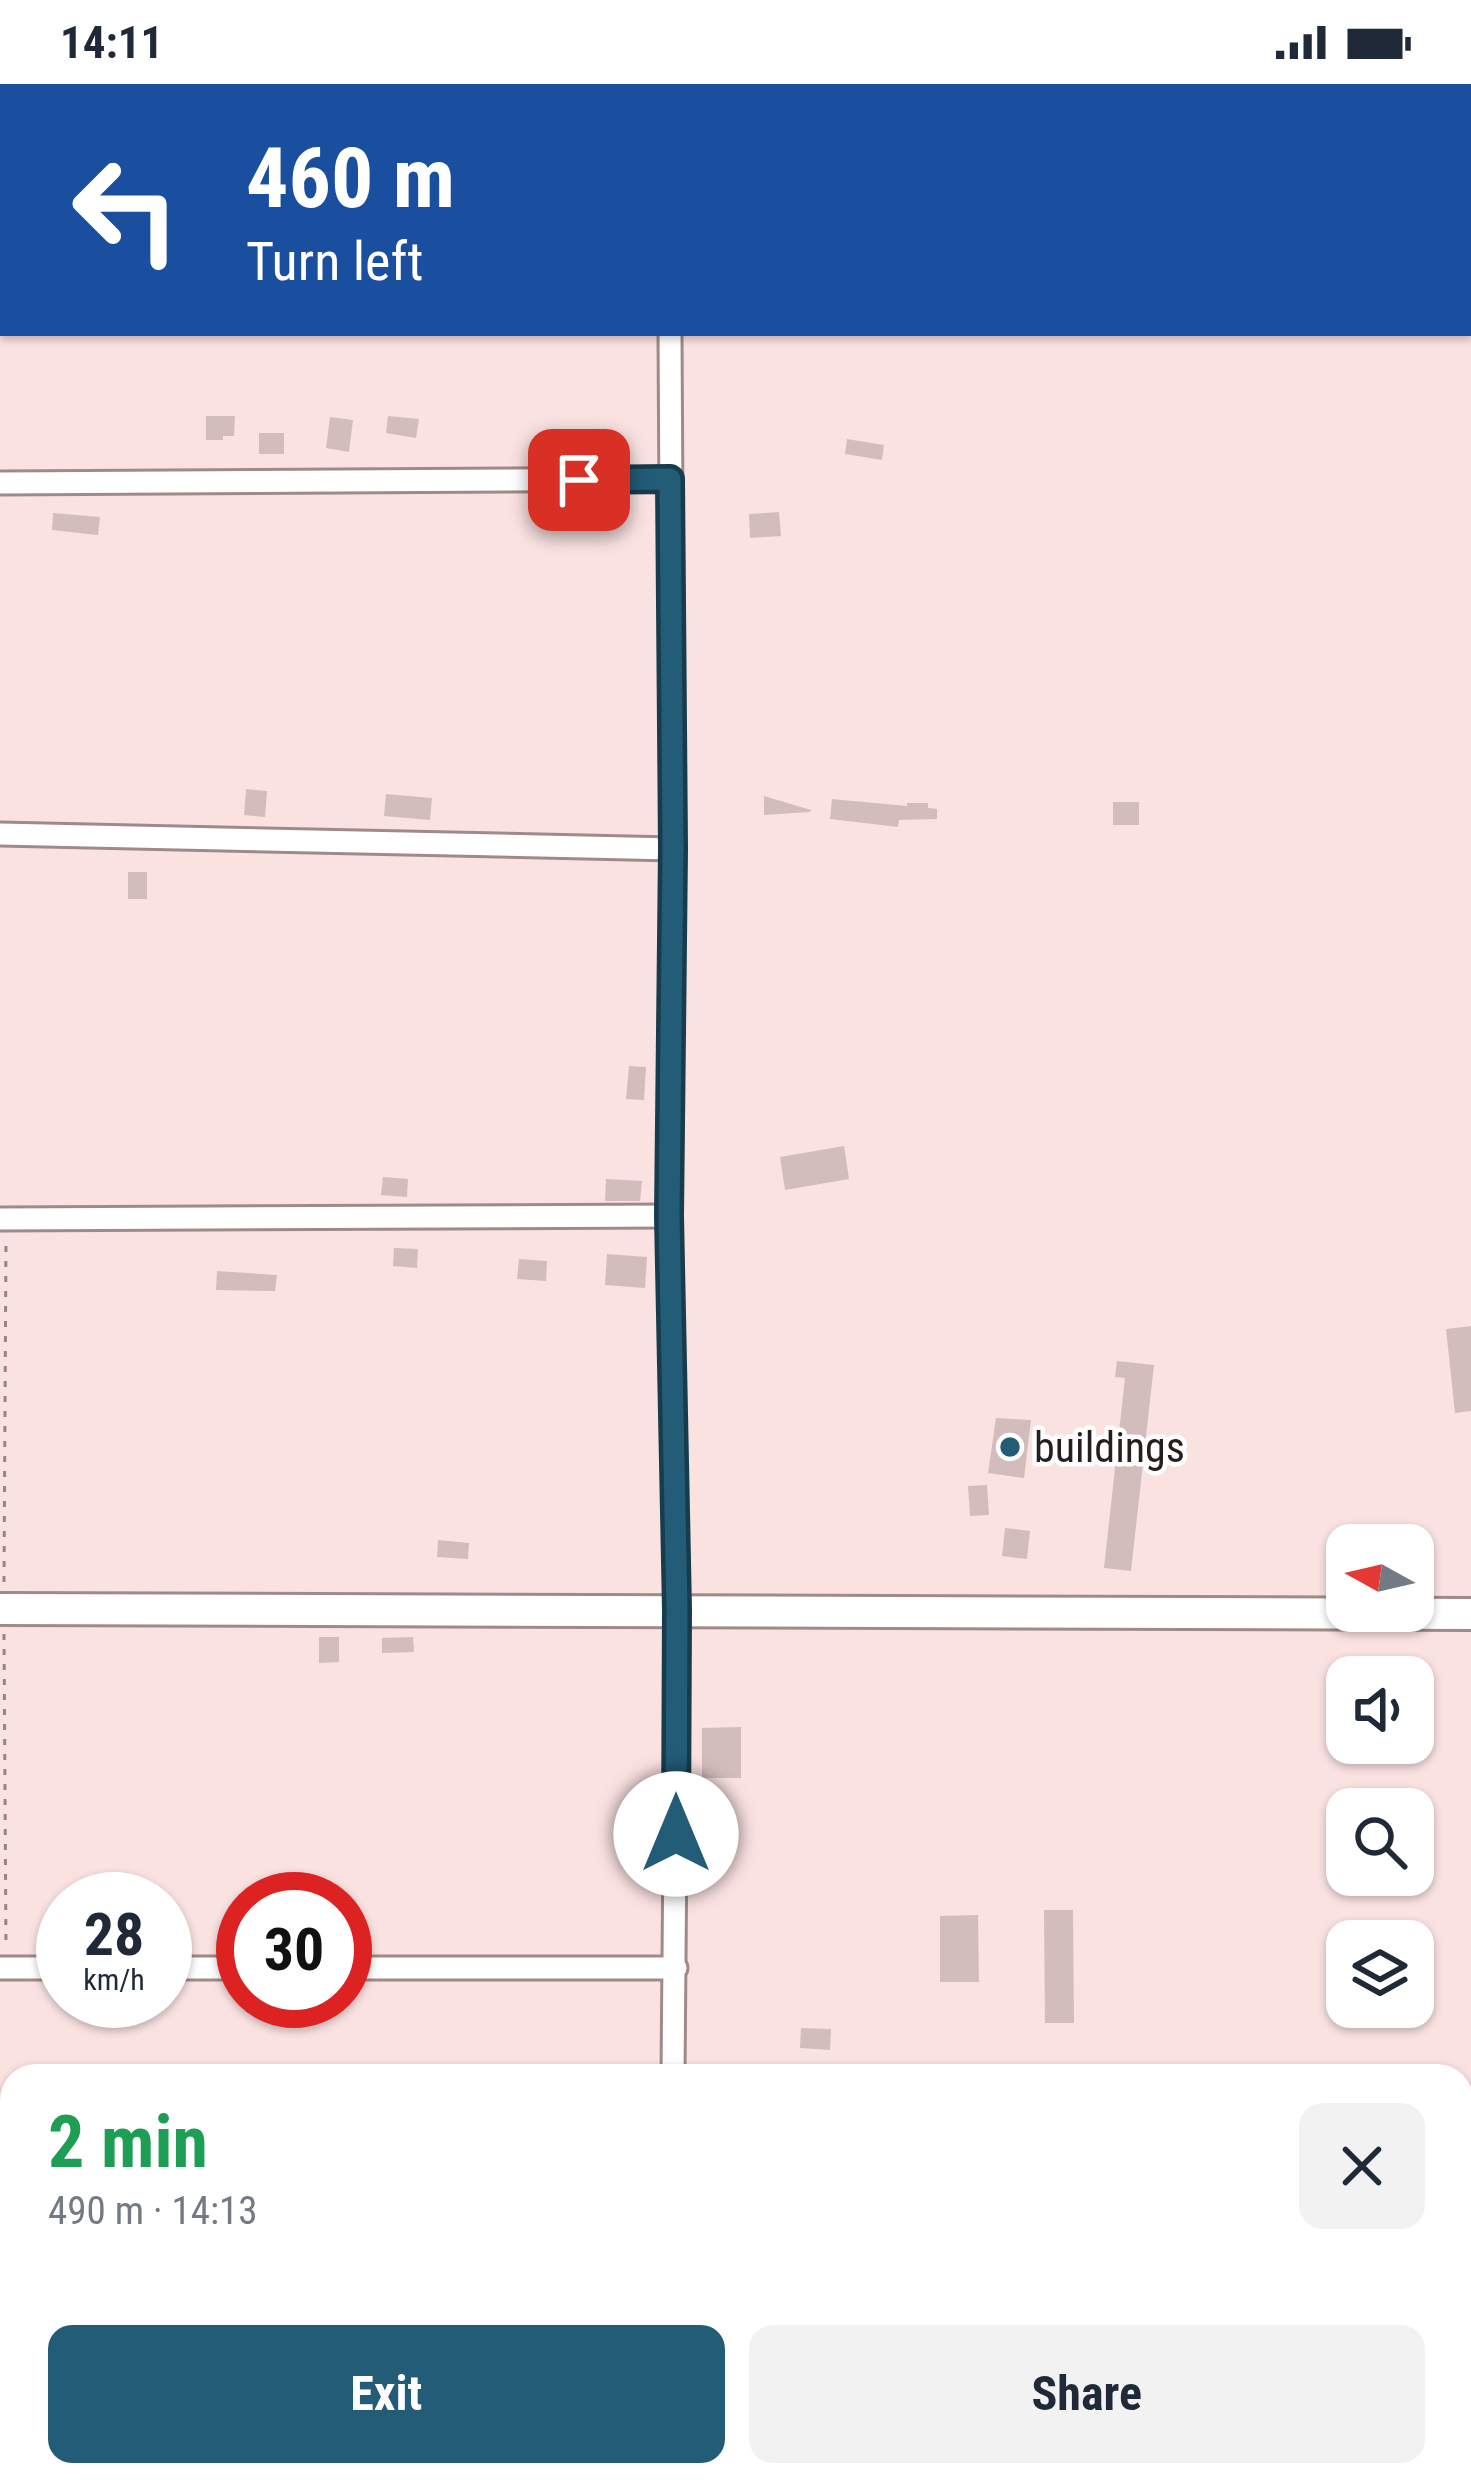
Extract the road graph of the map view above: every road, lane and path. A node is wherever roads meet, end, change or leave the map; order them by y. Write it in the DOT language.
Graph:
graph roads {
  1 [pos="670,336"];
  2 [pos="670,479"];
  3 [pos="0,483"];
  4 [pos="0,834"];
  5 [pos="673,849"];
  6 [pos="669,1216"];
  7 [pos="0,1219"];
  8 [pos="0,1609"];
  9 [pos="677,1610"];
  10 [pos="1471,1614"];
  11 [pos="0,1968"];
  12 [pos="36,1968"];
  13 [pos="372,1968"];
  14 [pos="676,1968"];
  15 [pos="674,2064"];
  1 -- 2 [label="street"];
  2 -- 3 [label="street"];
  2 -- 5 [label="street"];
  4 -- 5 [label="street"];
  5 -- 6 [label="street"];
  6 -- 7 [label="street"];
  6 -- 9 [label="street"];
  8 -- 9 [label="street"];
  9 -- 10 [label="street"];
  9 -- 14 [label="street"];
  11 -- 12 [label="street"];
  13 -- 14 [label="street"];
  14 -- 15 [label="street"];
}
